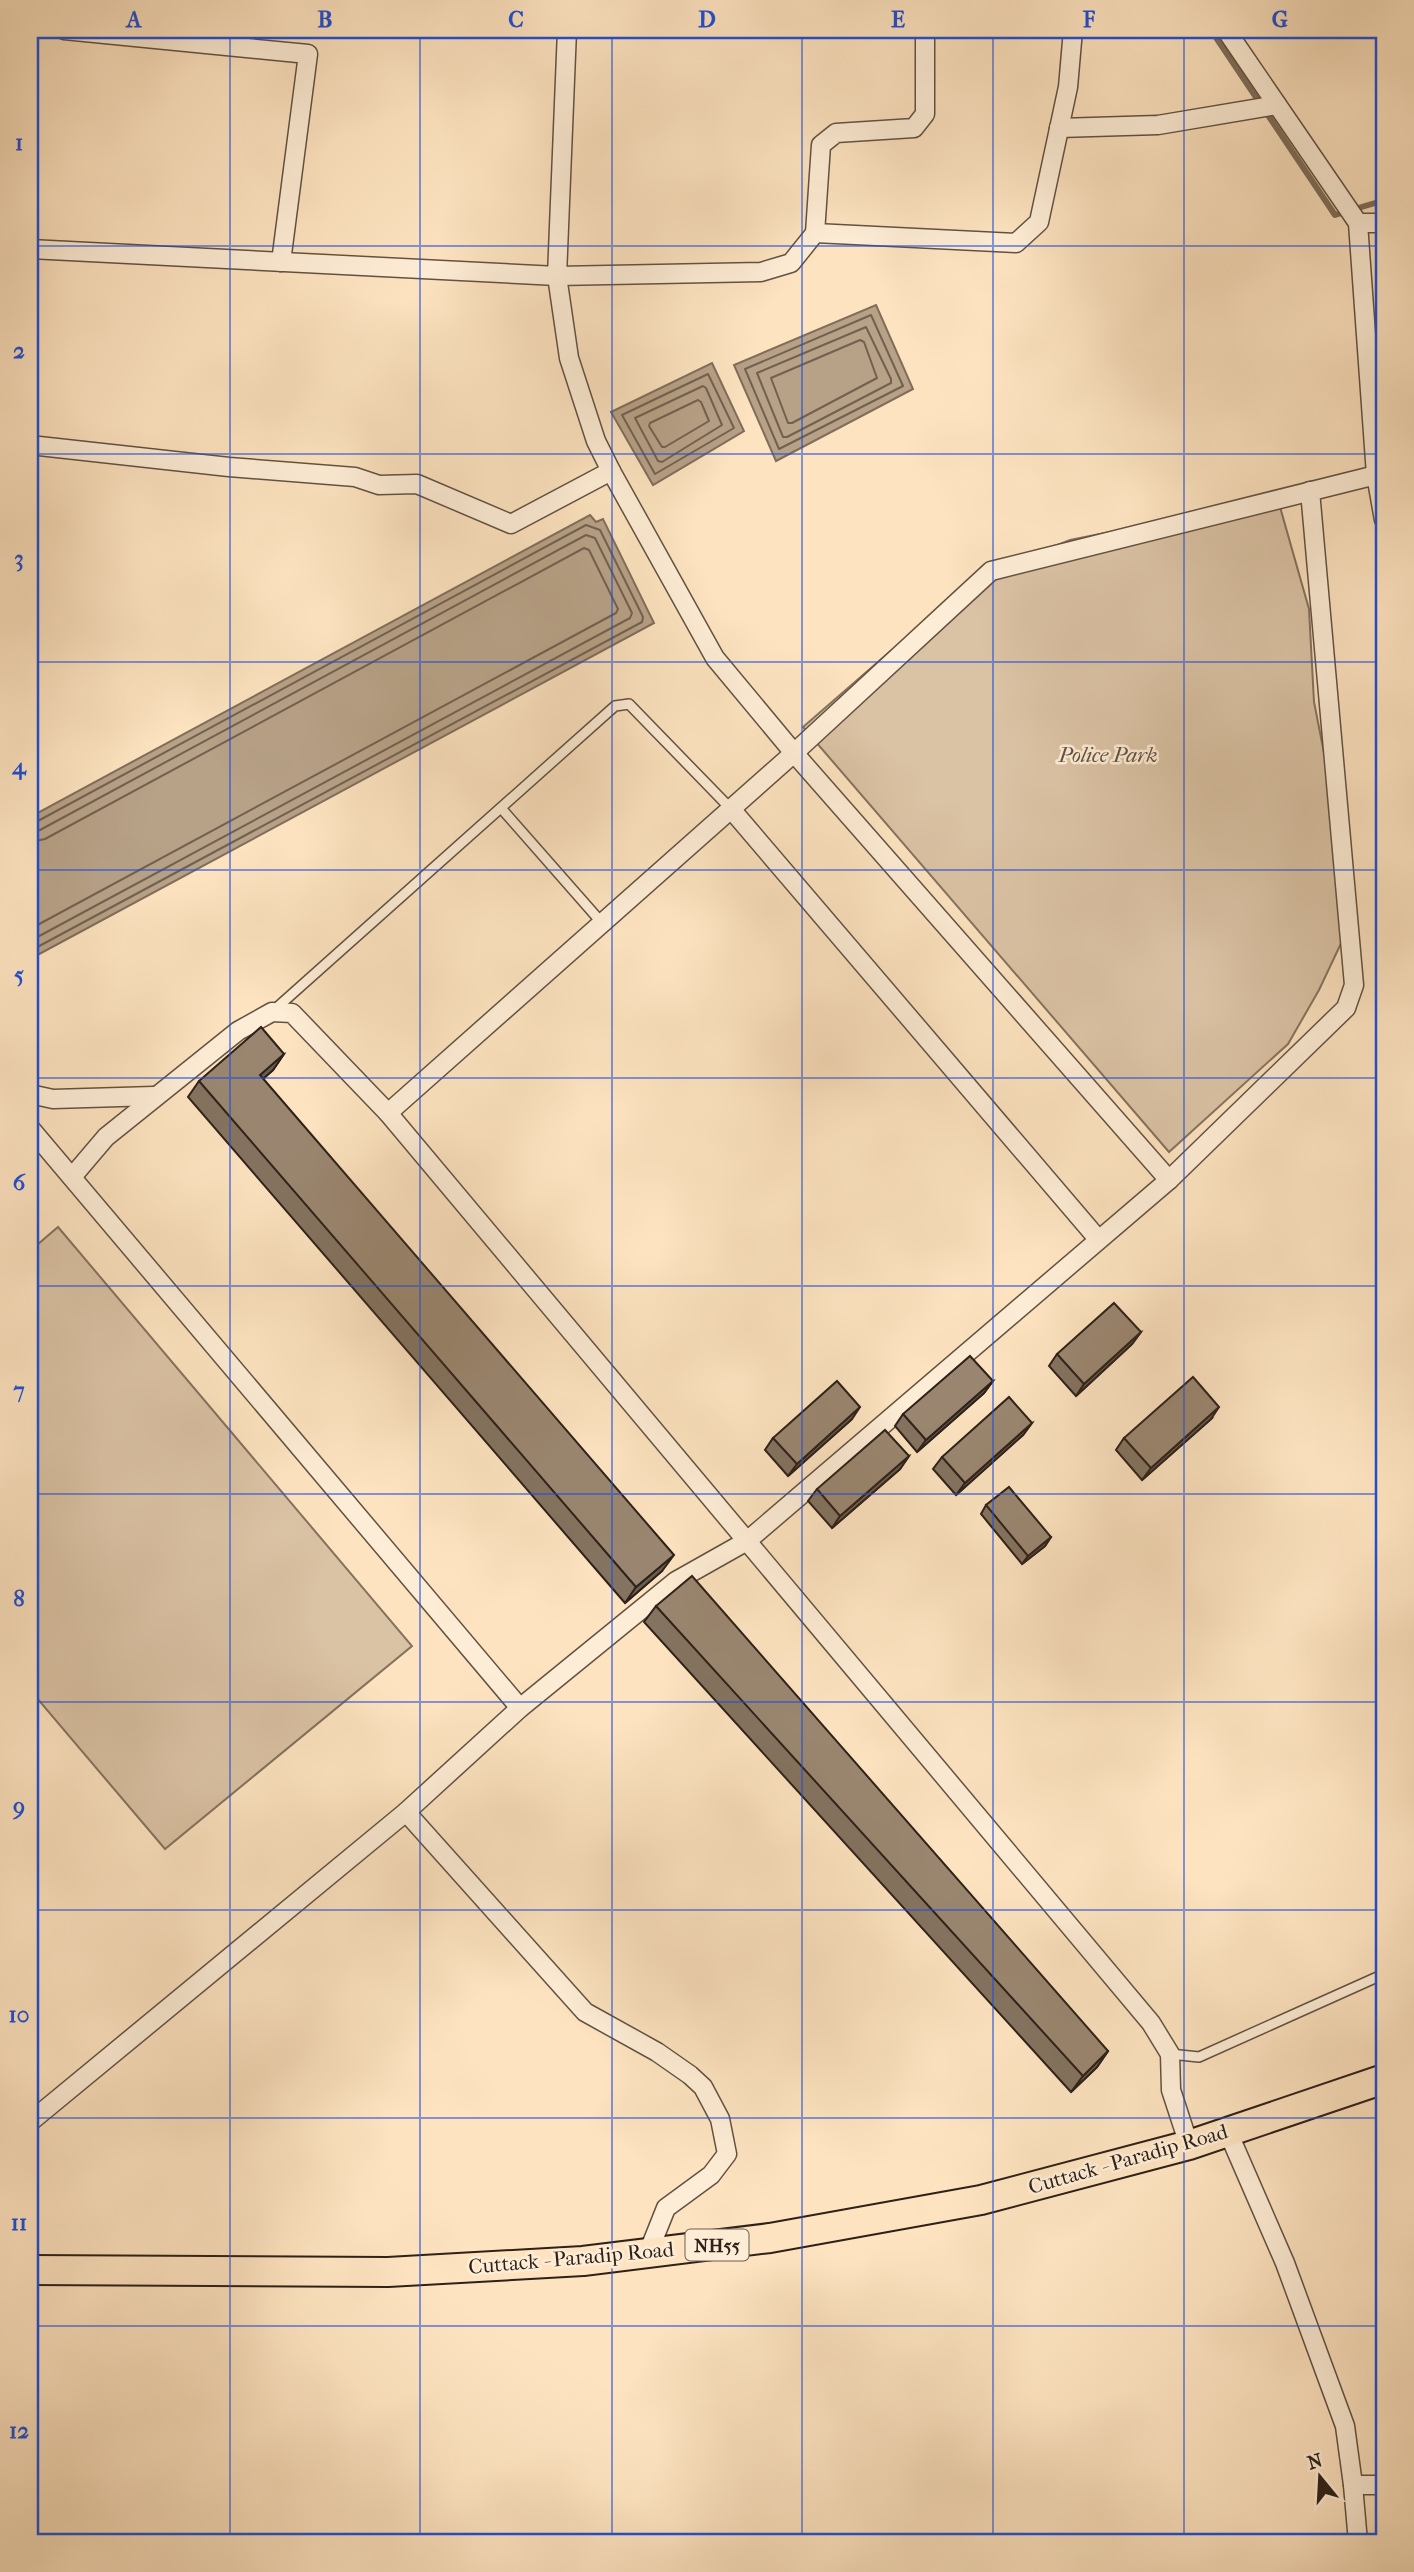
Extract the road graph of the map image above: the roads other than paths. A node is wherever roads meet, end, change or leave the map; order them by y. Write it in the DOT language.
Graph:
graph roads {
  1 [pos="64,30"];
  2 [pos="567,30"];
  3 [pos="925,30"];
  4 [pos="1073,30"];
  5 [pos="1227,30"];
  6 [pos="1278,105"];
  7 [pos="1059,128"];
  8 [pos="1358,223"];
  9 [pos="1384,223"];
  10 [pos="815,233"];
  11 [pos="30,249"];
  12 [pos="281,262"];
  13 [pos="558,276"];
  14 [pos="30,445"];
  15 [pos="611,471"];
  16 [pos="1376,475"];
  17 [pos="1310,491"];
  18 [pos="1384,520"];
  19 [pos="794,753"];
  20 [pos="501,808"];
  21 [pos="731,808"];
  22 [pos="602,923"];
  23 [pos="272,1012"];
  24 [pos="30,1094"];
  25 [pos="154,1096"];
  26 [pos="388,1113"];
  27 [pos="30,1128"];
  28 [pos="72,1177"];
  29 [pos="1169,1180"];
  30 [pos="1098,1239"];
  31 [pos="747,1541"];
  32 [pos="520,1708"];
  33 [pos="406,1812"];
  34 [pos="1384,1974"];
  35 [pos="1170,2054"];
  36 [pos="1384,2079"];
  37 [pos="30,2122"];
  38 [pos="1228,2132"];
  39 [pos="1189,2145"];
  40 [pos="648,2253"];
  41 [pos="30,2270"];
  42 [pos="1353,2485"];
  43 [pos="1384,2485"];
  44 [pos="1358,2542"];
  1 -- 12 [label="street"];
  2 -- 13 [label="street"];
  3 -- 10 [label="street"];
  4 -- 7 [label="street"];
  5 -- 6 [label="street"];
  6 -- 7 [label="street"];
  6 -- 8 [label="street"];
  7 -- 10 [label="street"];
  8 -- 9 [label="street"];
  8 -- 16 [label="street"];
  10 -- 13 [label="street"];
  11 -- 12 [label="street"];
  12 -- 13 [label="street"];
  13 -- 15 [label="street"];
  14 -- 15 [label="street"];
  15 -- 19 [label="street"];
  16 -- 17 [label="street"];
  16 -- 18 [label="street"];
  17 -- 19 [label="street"];
  17 -- 29 [label="street"];
  19 -- 21 [label="street"];
  19 -- 29 [label="street"];
  20 -- 21 [label="lane"];
  20 -- 22 [label="lane"];
  20 -- 23 [label="lane"];
  21 -- 22 [label="street"];
  21 -- 30 [label="street"];
  22 -- 26 [label="street"];
  23 -- 25 [label="street"];
  23 -- 26 [label="street"];
  24 -- 25 [label="street"];
  25 -- 28 [label="street"];
  26 -- 31 [label="street"];
  27 -- 28 [label="street"];
  28 -- 32 [label="street"];
  29 -- 30 [label="street"];
  30 -- 31 [label="street"];
  31 -- 32 [label="street"];
  31 -- 35 [label="street"];
  32 -- 33 [label="street"];
  33 -- 37 [label="street"];
  33 -- 40 [label="street"];
  34 -- 35 [label="lane"];
  35 -- 39 [label="street"];
  36 -- 38 [label="highway, Cuttack - Paradip Road / NH55"];
  38 -- 39 [label="highway, Cuttack - Paradip Road / NH55"];
  38 -- 42 [label="street"];
  39 -- 40 [label="highway, Cuttack - Paradip Road / NH55"];
  40 -- 41 [label="highway, Cuttack - Paradip Road / NH55"];
  42 -- 43 [label="street"];
  42 -- 44 [label="street"];
}
